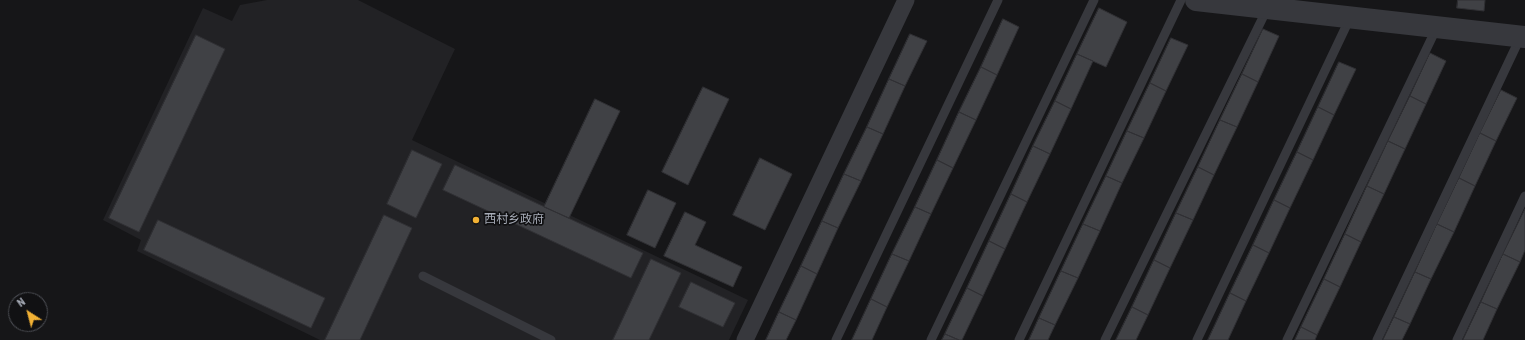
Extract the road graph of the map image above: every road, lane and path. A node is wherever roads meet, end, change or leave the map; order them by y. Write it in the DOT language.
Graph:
graph roads {
  1 [pos="906,0"];
  2 [pos="998,0"];
  3 [pos="1094,0"];
  4 [pos="1182,0"];
  5 [pos="1196,0"];
  6 [pos="1267,8"];
  7 [pos="1350,17"];
  8 [pos="1437,27"];
  9 [pos="1523,37"];
  10 [pos="1525,196"];
  11 [pos="423,276"];
  12 [pos="551,340"];
  13 [pos="745,340"];
  14 [pos="836,340"];
  15 [pos="932,340"];
  16 [pos="1019,340"];
  17 [pos="1105,340"];
  18 [pos="1197,340"];
  19 [pos="1287,340"];
  20 [pos="1377,340"];
  21 [pos="1457,340"];
  1 -- 13 [label="street"];
  2 -- 14 [label="lane"];
  3 -- 15 [label="lane"];
  4 -- 16 [label="lane"];
  5 -- 6 [label="street"];
  6 -- 7 [label="street"];
  6 -- 17 [label="lane"];
  7 -- 8 [label="street"];
  7 -- 18 [label="lane"];
  8 -- 9 [label="street"];
  8 -- 19 [label="lane"];
  9 -- 20 [label="lane"];
  10 -- 21 [label="lane"];
  11 -- 12 [label="lane"];
}
